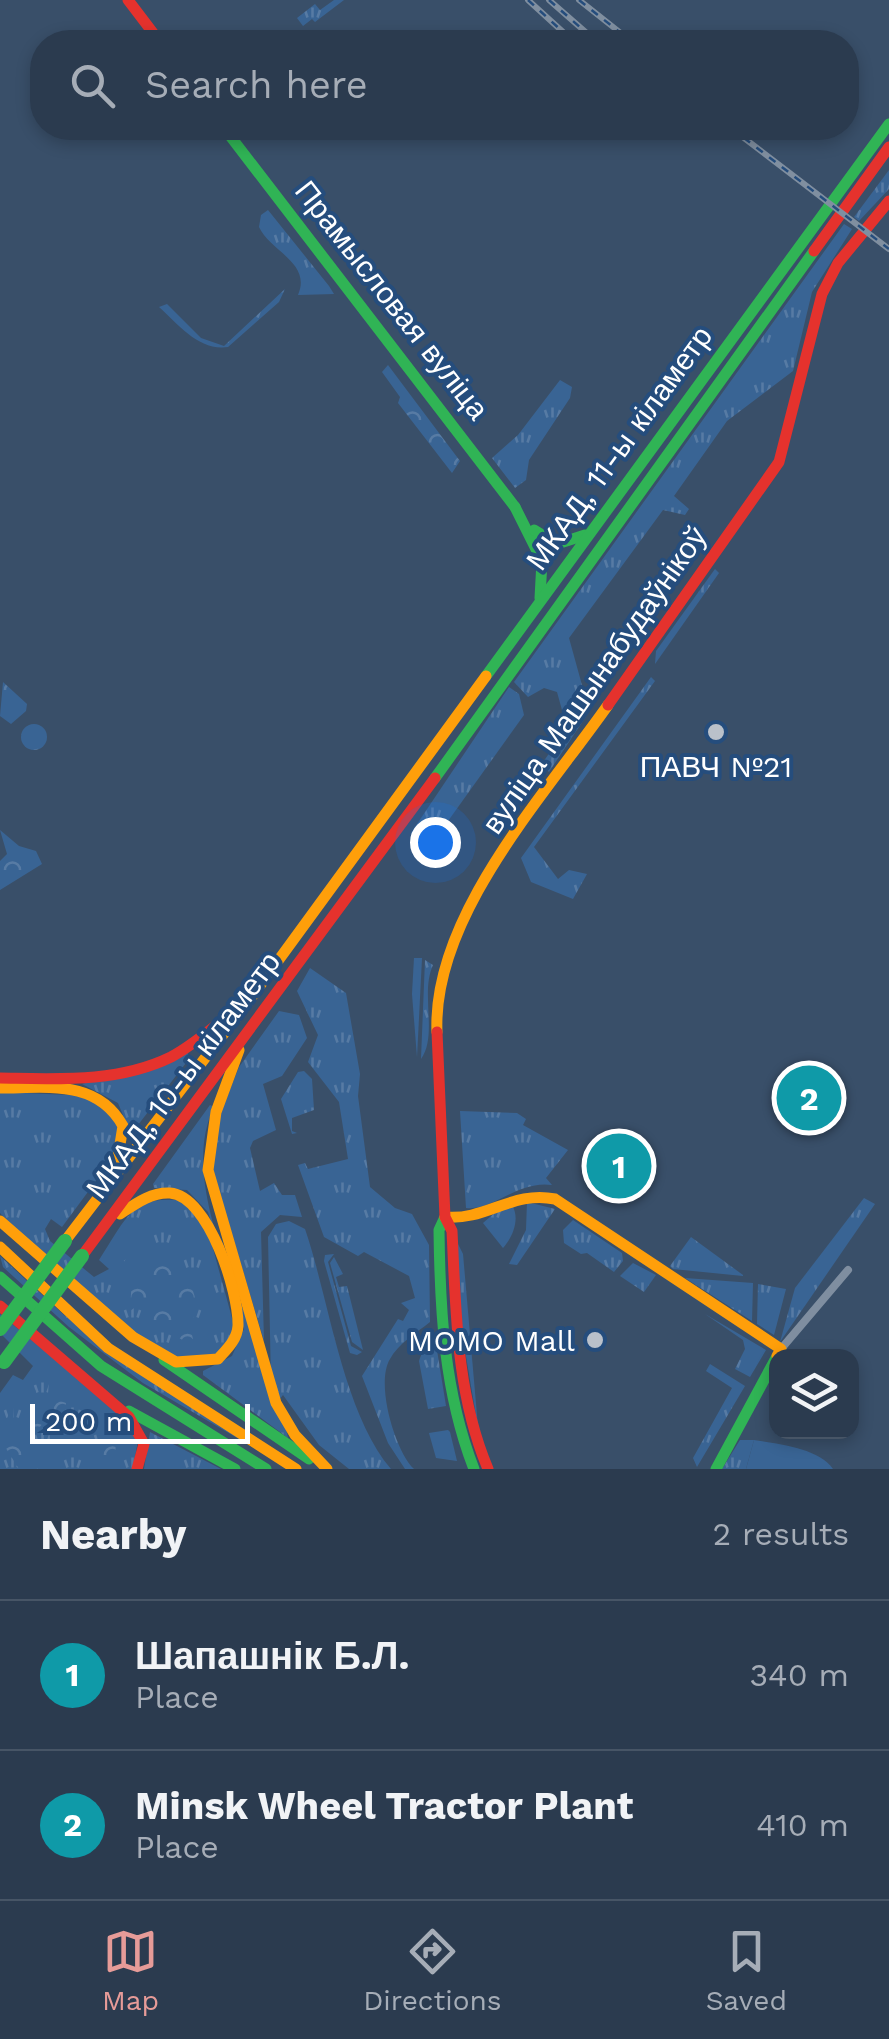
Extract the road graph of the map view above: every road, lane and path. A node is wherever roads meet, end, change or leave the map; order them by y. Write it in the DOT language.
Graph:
graph roads {
  1 [pos="128,0"];
  2 [pos="151,30"];
  3 [pos="889,124"];
  4 [pos="233,140"];
  5 [pos="889,148"];
  6 [pos="889,201"];
  7 [pos="515,506"];
  8 [pos="594,529"];
  9 [pos="538,607"];
  10 [pos="393,804"];
  11 [pos="407,813"];
  12 [pos="248,1002"];
  13 [pos="244,1038"];
  14 [pos="0,1078"];
  15 [pos="0,1088"];
  16 [pos="109,1187"];
  17 [pos="445,1217"];
  18 [pos="0,1221"];
  19 [pos="100,1232"];
  20 [pos="0,1247"];
  21 [pos="848,1270"];
  22 [pos="0,1277"];
  23 [pos="0,1306"];
  24 [pos="0,1330"];
  25 [pos="134,1338"];
  26 [pos="769,1349"];
  27 [pos="783,1349"];
  28 [pos="2,1365"];
  29 [pos="769,1372"];
  30 [pos="107,1398"];
  31 [pos="137,1469"];
  32 [pos="235,1469"];
  33 [pos="266,1469"];
  34 [pos="296,1469"];
  35 [pos="325,1469"];
  36 [pos="474,1469"];
  37 [pos="488,1469"];
  38 [pos="716,1469"];
  1 -- 2 [label="main road"];
  3 -- 8 [label="main road, МКАД, 11-ы кіламетр"];
  4 -- 7 [label="main road, Прамысловая вуліца"];
  5 -- 11 [label="main road, МКАД, 11-ы кіламетр"];
  6 -- 17 [label="main road, вуліца Машынабудаўнікоў"];
  7 -- 8 [label="main road"];
  7 -- 9 [label="main road"];
  8 -- 9 [label="main road, МКАД, 11-ы кіламетр"];
  9 -- 10 [label="main road, МКАД, 11-ы кіламетр"];
  10 -- 12 [label="main road, МКАД, 10-ы кіламетр"];
  11 -- 13 [label="main road, МКАД, 10-ы кіламетр"];
  12 -- 14 [label="main road"];
  12 -- 16 [label="main road, МКАД, 10-ы кіламетр"];
  13 -- 19 [label="main road, МКАД, 10-ы кіламетр"];
  13 -- 35 [label="main road"];
  15 -- 16 [label="main road"];
  16 -- 24 [label="main road, МКАД, 10-ы кіламетр, bridge"];
  17 -- 26 [label="main road"];
  17 -- 36 [label="main road, вуліца Машынабудаўнікоў"];
  17 -- 37 [label="main road, вуліца Машынабудаўнікоў"];
  18 -- 25 [label="main road"];
  19 -- 25 [label="main road"];
  19 -- 28 [label="main road, МКАД, 10-ы кіламетр, bridge"];
  20 -- 34 [label="main road"];
  21 -- 27 [label="street"];
  22 -- 33 [label="main road"];
  23 -- 30 [label="main road"];
  25 -- 35 [label="main road"];
  29 -- 38 [label="main road"];
  30 -- 31 [label="main road"];
  30 -- 32 [label="main road"];
}
